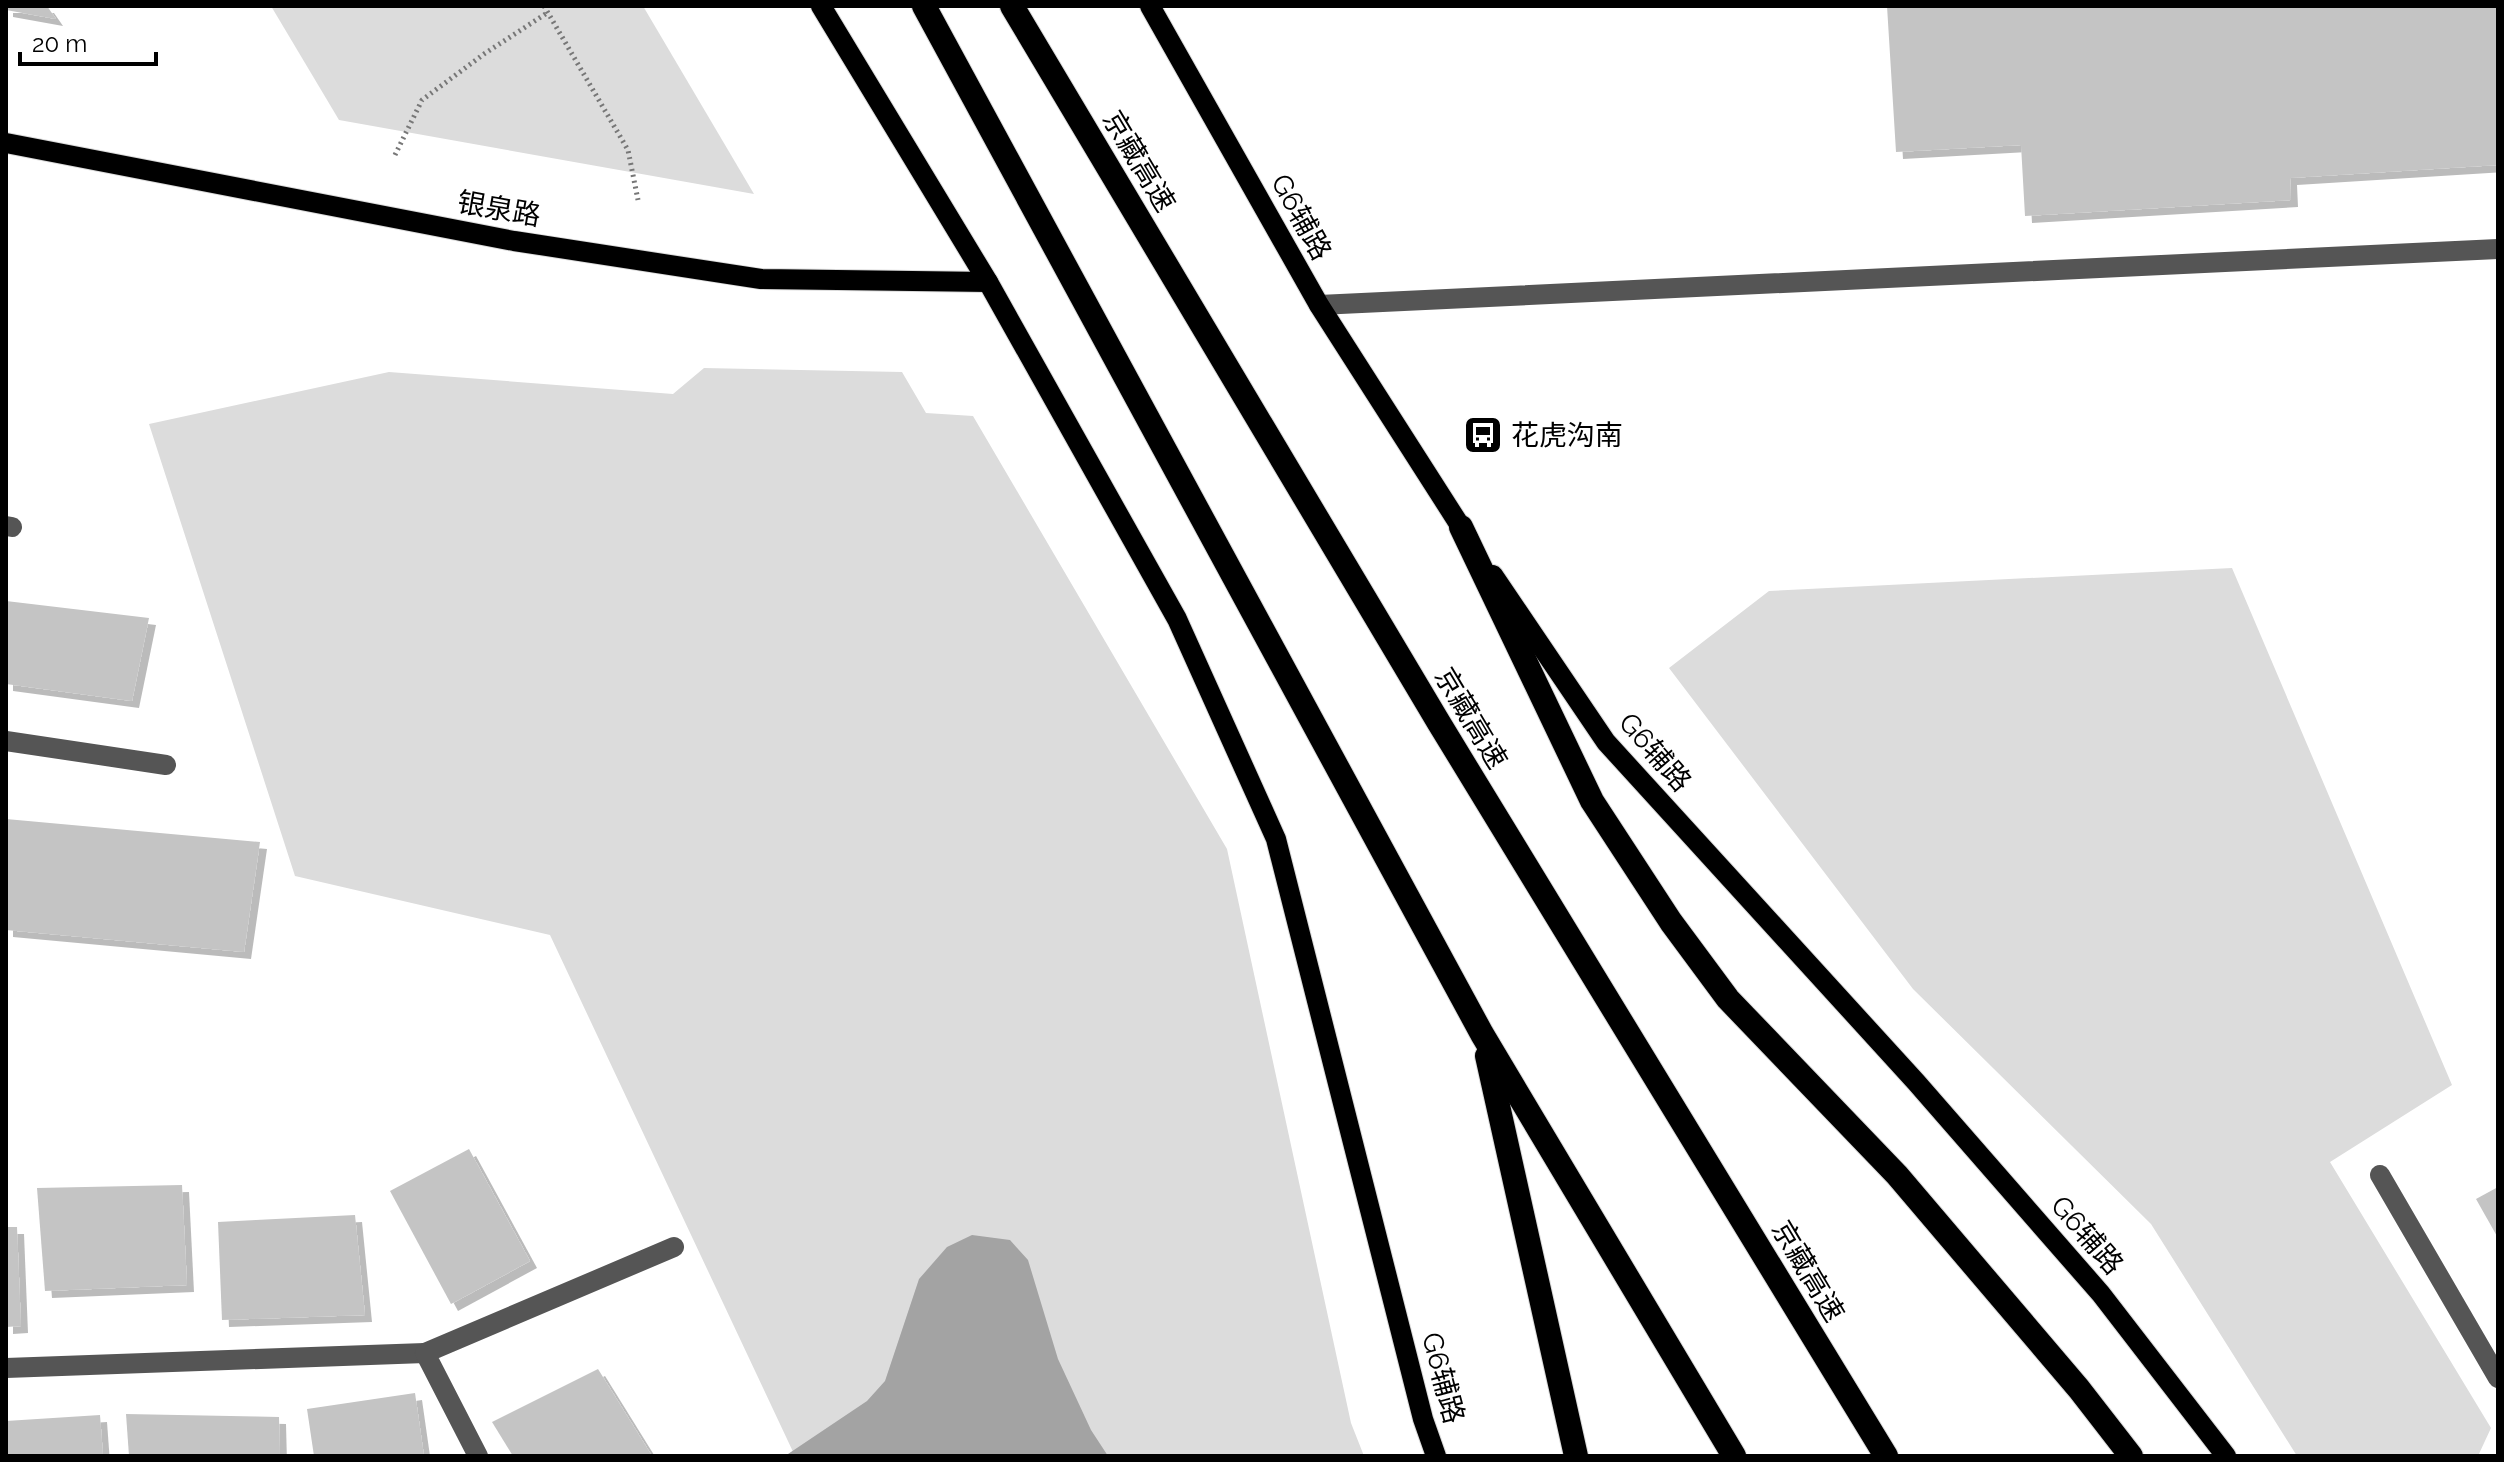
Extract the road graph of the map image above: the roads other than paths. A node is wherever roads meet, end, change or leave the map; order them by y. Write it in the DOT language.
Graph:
graph roads {
  1 [pos="821,6"];
  2 [pos="924,6"];
  3 [pos="1012,6"];
  4 [pos="1150,6"];
  5 [pos="6,143"];
  6 [pos="2498,249"];
  7 [pos="988,282"];
  8 [pos="1319,305"];
  9 [pos="1461,527"];
  10 [pos="6,741"];
  11 [pos="166,765"];
  12 [pos="1482,1034"];
  13 [pos="2380,1175"];
  14 [pos="674,1247"];
  15 [pos="425,1353"];
  16 [pos="6,1368"];
  17 [pos="2498,1378"];
  18 [pos="478,1456"];
  19 [pos="1436,1456"];
  20 [pos="1576,1456"];
  21 [pos="1734,1456"];
  22 [pos="1886,1456"];
  23 [pos="2131,1456"];
  24 [pos="2226,1456"];
  1 -- 7 [label="main road, G6辅路"];
  2 -- 12 [label="highway"];
  3 -- 22 [label="highway, 京藏高速"];
  4 -- 8 [label="main road, G6辅路"];
  5 -- 7 [label="main road, 银泉路"];
  6 -- 8 [label="street"];
  7 -- 19 [label="main road, G6辅路"];
  8 -- 9 [label="main road, G6辅路"];
  9 -- 23 [label="highway"];
  9 -- 24 [label="main road, G6辅路"];
  10 -- 11 [label="street"];
  12 -- 20 [label="highway"];
  12 -- 21 [label="highway"];
  13 -- 17 [label="street"];
  14 -- 15 [label="street"];
  15 -- 16 [label="street"];
  15 -- 18 [label="street"];
}
